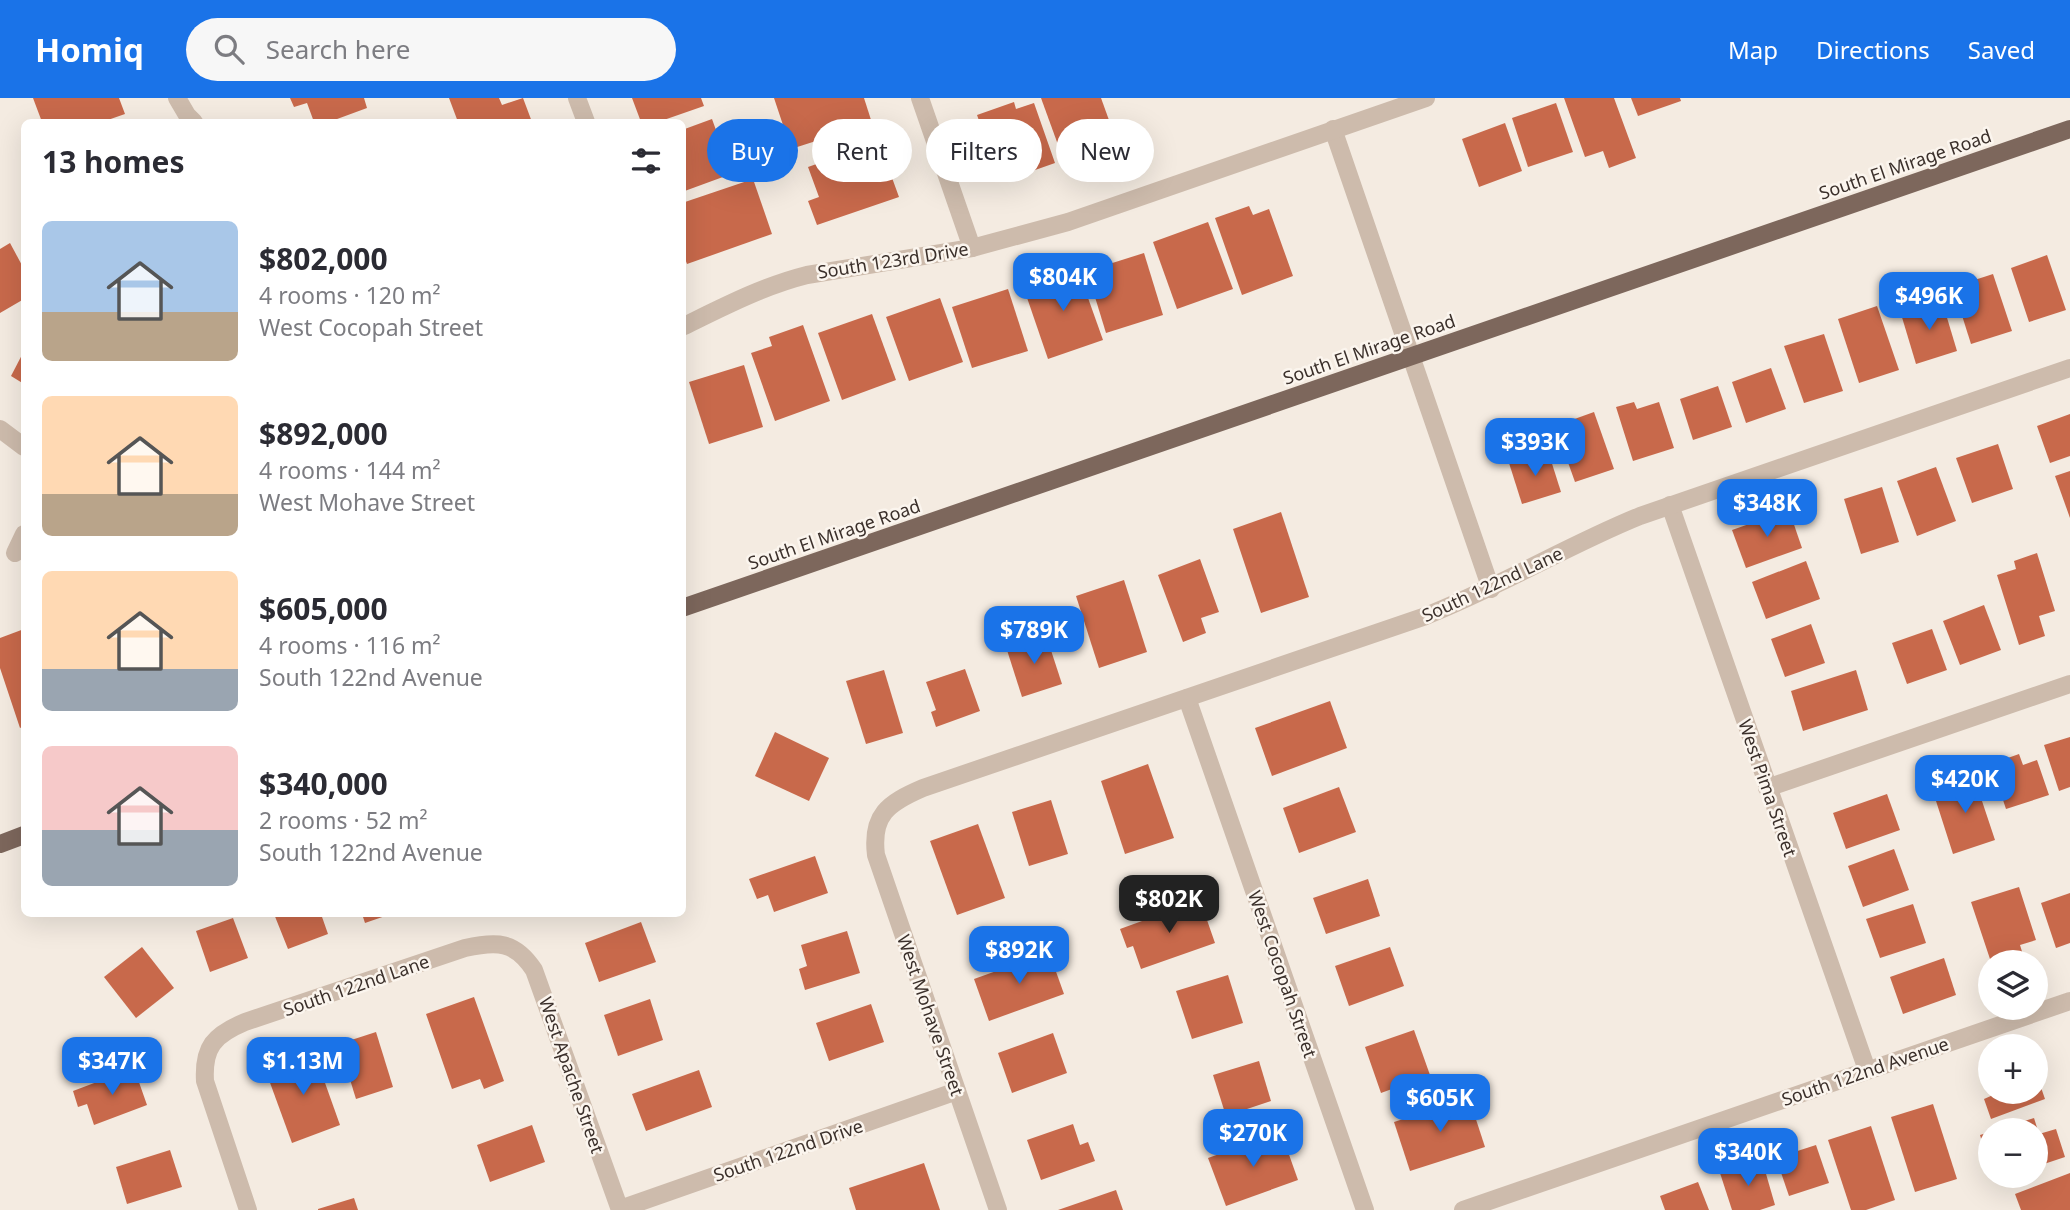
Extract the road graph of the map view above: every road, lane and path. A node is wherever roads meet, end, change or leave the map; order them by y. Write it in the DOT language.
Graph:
graph roads {
  1 [pos="177,98"];
  2 [pos="577,98"];
  3 [pos="920,98"];
  4 [pos="1426,98"];
  5 [pos="191,119"];
  6 [pos="585,119"];
  7 [pos="1333,129"];
  8 [pos="2070,129"];
  9 [pos="972,248"];
  10 [pos="686,325"];
  11 [pos="1411,357"];
  12 [pos="2070,368"];
  13 [pos="0,429"];
  14 [pos="21,445"];
  15 [pos="1670,505"];
  16 [pos="21,540"];
  17 [pos="15,553"];
  18 [pos="1490,589"];
  19 [pos="686,607"];
  20 [pos="2070,684"];
  21 [pos="1188,698"];
  22 [pos="1768,788"];
  23 [pos="878,818"];
  24 [pos="21,836"];
  25 [pos="0,844"];
  26 [pos="513,948"];
  27 [pos="2069,1003"];
  28 [pos="1867,1070"];
  29 [pos="957,1091"];
  30 [pos="620,1209"];
  31 [pos="248,1210"];
  32 [pos="998,1210"];
  33 [pos="1365,1210"];
  34 [pos="1463,1210"];
  1 -- 5 [label="street"];
  2 -- 6 [label="street"];
  3 -- 9 [label="street"];
  4 -- 7 [label="street, South 123rd Drive"];
  7 -- 9 [label="street, South 123rd Drive"];
  7 -- 11 [label="street"];
  8 -- 11 [label="main road, South El Mirage Road"];
  9 -- 10 [label="street, South 123rd Drive"];
  11 -- 18 [label="street"];
  11 -- 19 [label="main road, South El Mirage Road"];
  12 -- 15 [label="street, South 122nd Lane"];
  13 -- 14 [label="street"];
  15 -- 18 [label="street, South 122nd Lane"];
  15 -- 22 [label="street, West Pima Street"];
  16 -- 17 [label="street"];
  18 -- 21 [label="street, South 122nd Lane"];
  20 -- 22 [label="street"];
  21 -- 23 [label="street, South 122nd Lane"];
  21 -- 33 [label="street, West Cocopah Street"];
  22 -- 28 [label="street, West Pima Street"];
  23 -- 29 [label="street, West Mohave Street"];
  24 -- 25 [label="main road"];
  26 -- 30 [label="street, West Apache Street"];
  26 -- 31 [label="street, South 122nd Lane"];
  27 -- 28 [label="street, South 122nd Avenue"];
  28 -- 34 [label="street, South 122nd Avenue"];
  29 -- 30 [label="street, South 122nd Drive"];
  29 -- 32 [label="street, West Mohave Street"];
}
